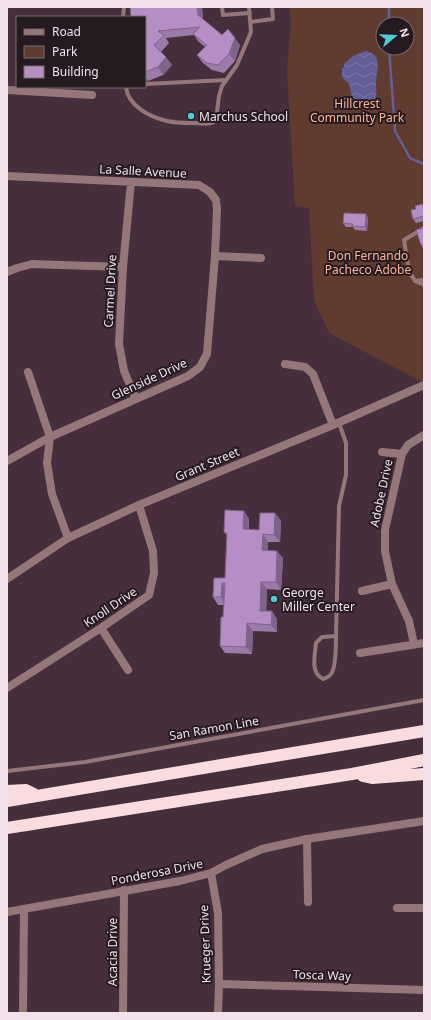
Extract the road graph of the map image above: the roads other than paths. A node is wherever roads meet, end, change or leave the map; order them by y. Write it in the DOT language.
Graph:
graph roads {
  1 [pos="222,7"];
  2 [pos="250,7"];
  3 [pos="272,7"];
  4 [pos="250,13"];
  5 [pos="251,22"];
  6 [pos="226,80"];
  7 [pos="146,84"];
  8 [pos="126,88"];
  9 [pos="7,90"];
  10 [pos="92,95"];
  11 [pos="7,176"];
  12 [pos="130,182"];
  13 [pos="424,228"];
  14 [pos="215,256"];
  15 [pos="261,258"];
  16 [pos="123,267"];
  17 [pos="7,272"];
  18 [pos="424,280"];
  19 [pos="415,281"];
  20 [pos="424,285"];
  21 [pos="285,364"];
  22 [pos="28,372"];
  23 [pos="424,385"];
  24 [pos="136,399"];
  25 [pos="336,424"];
  26 [pos="424,435"];
  27 [pos="50,437"];
  28 [pos="382,452"];
  29 [pos="402,454"];
  30 [pos="7,461"];
  31 [pos="139,505"];
  32 [pos="68,538"];
  33 [pos="7,579"];
  34 [pos="392,584"];
  35 [pos="362,591"];
  36 [pos="101,628"];
  37 [pos="336,636"];
  38 [pos="424,643"];
  39 [pos="414,644"];
  40 [pos="360,653"];
  41 [pos="128,670"];
  42 [pos="7,688"];
  43 [pos="424,700"];
  44 [pos="424,731"];
  45 [pos="424,760"];
  46 [pos="7,771"];
  47 [pos="352,774"];
  48 [pos="424,774"];
  49 [pos="7,792"];
  50 [pos="39,796"];
  51 [pos="7,801"];
  52 [pos="424,821"];
  53 [pos="7,828"];
  54 [pos="307,839"];
  55 [pos="211,874"];
  56 [pos="124,890"];
  57 [pos="308,902"];
  58 [pos="397,908"];
  59 [pos="424,908"];
  60 [pos="24,909"];
  61 [pos="7,912"];
  62 [pos="219,984"];
  63 [pos="424,990"];
  64 [pos="23,1013"];
  65 [pos="124,1013"];
  66 [pos="218,1013"];
  1 -- 4 [label="lane"];
  2 -- 4 [label="lane"];
  3 -- 5 [label="lane"];
  4 -- 5 [label="lane"];
  5 -- 6 [label="lane"];
  6 -- 7 [label="lane"];
  6 -- 8 [label="lane"];
  9 -- 10 [label="street"];
  11 -- 12 [label="street, La Salle Avenue"];
  12 -- 14 [label="street, La Salle Avenue"];
  12 -- 16 [label="street, Carmel Drive"];
  13 -- 19 [label="lane"];
  14 -- 15 [label="street"];
  14 -- 24 [label="street, Glenside Drive"];
  16 -- 17 [label="street"];
  16 -- 24 [label="street, Carmel Drive"];
  18 -- 19 [label="lane"];
  19 -- 20 [label="lane"];
  21 -- 25 [label="street"];
  22 -- 27 [label="street"];
  23 -- 25 [label="street, Grant Street"];
  24 -- 27 [label="street, Glenside Drive"];
  25 -- 31 [label="street, Grant Street"];
  25 -- 37 [label="lane"];
  26 -- 29 [label="street, Adobe Drive"];
  27 -- 30 [label="street, Glenside Drive"];
  27 -- 32 [label="street"];
  28 -- 29 [label="street, Adobe Drive"];
  29 -- 34 [label="street, Adobe Drive"];
  31 -- 32 [label="street, Grant Street"];
  31 -- 36 [label="street, Knoll Drive"];
  32 -- 33 [label="street, Grant Street"];
  34 -- 35 [label="street"];
  34 -- 39 [label="street, Adobe Drive"];
  36 -- 41 [label="street"];
  36 -- 42 [label="street, Knoll Drive"];
  37 -- 37 [label="lane"];
  38 -- 39 [label="street"];
  39 -- 40 [label="street"];
  43 -- 46 [label="lane, San Ramon Line"];
  44 -- 50 [label="highway"];
  45 -- 47 [label="highway"];
  47 -- 48 [label="highway"];
  47 -- 53 [label="highway"];
  49 -- 50 [label="highway"];
  50 -- 51 [label="highway"];
  52 -- 54 [label="street, Ponderosa Drive"];
  54 -- 55 [label="street, Ponderosa Drive"];
  54 -- 57 [label="street"];
  55 -- 56 [label="street, Ponderosa Drive"];
  55 -- 62 [label="street, Krueger Drive"];
  56 -- 60 [label="street, Ponderosa Drive"];
  56 -- 65 [label="street, Acacia Drive"];
  58 -- 59 [label="street"];
  60 -- 61 [label="street, Ponderosa Drive"];
  60 -- 64 [label="street"];
  62 -- 63 [label="street, Tosca Way"];
  62 -- 66 [label="street, Krueger Drive"];
}
